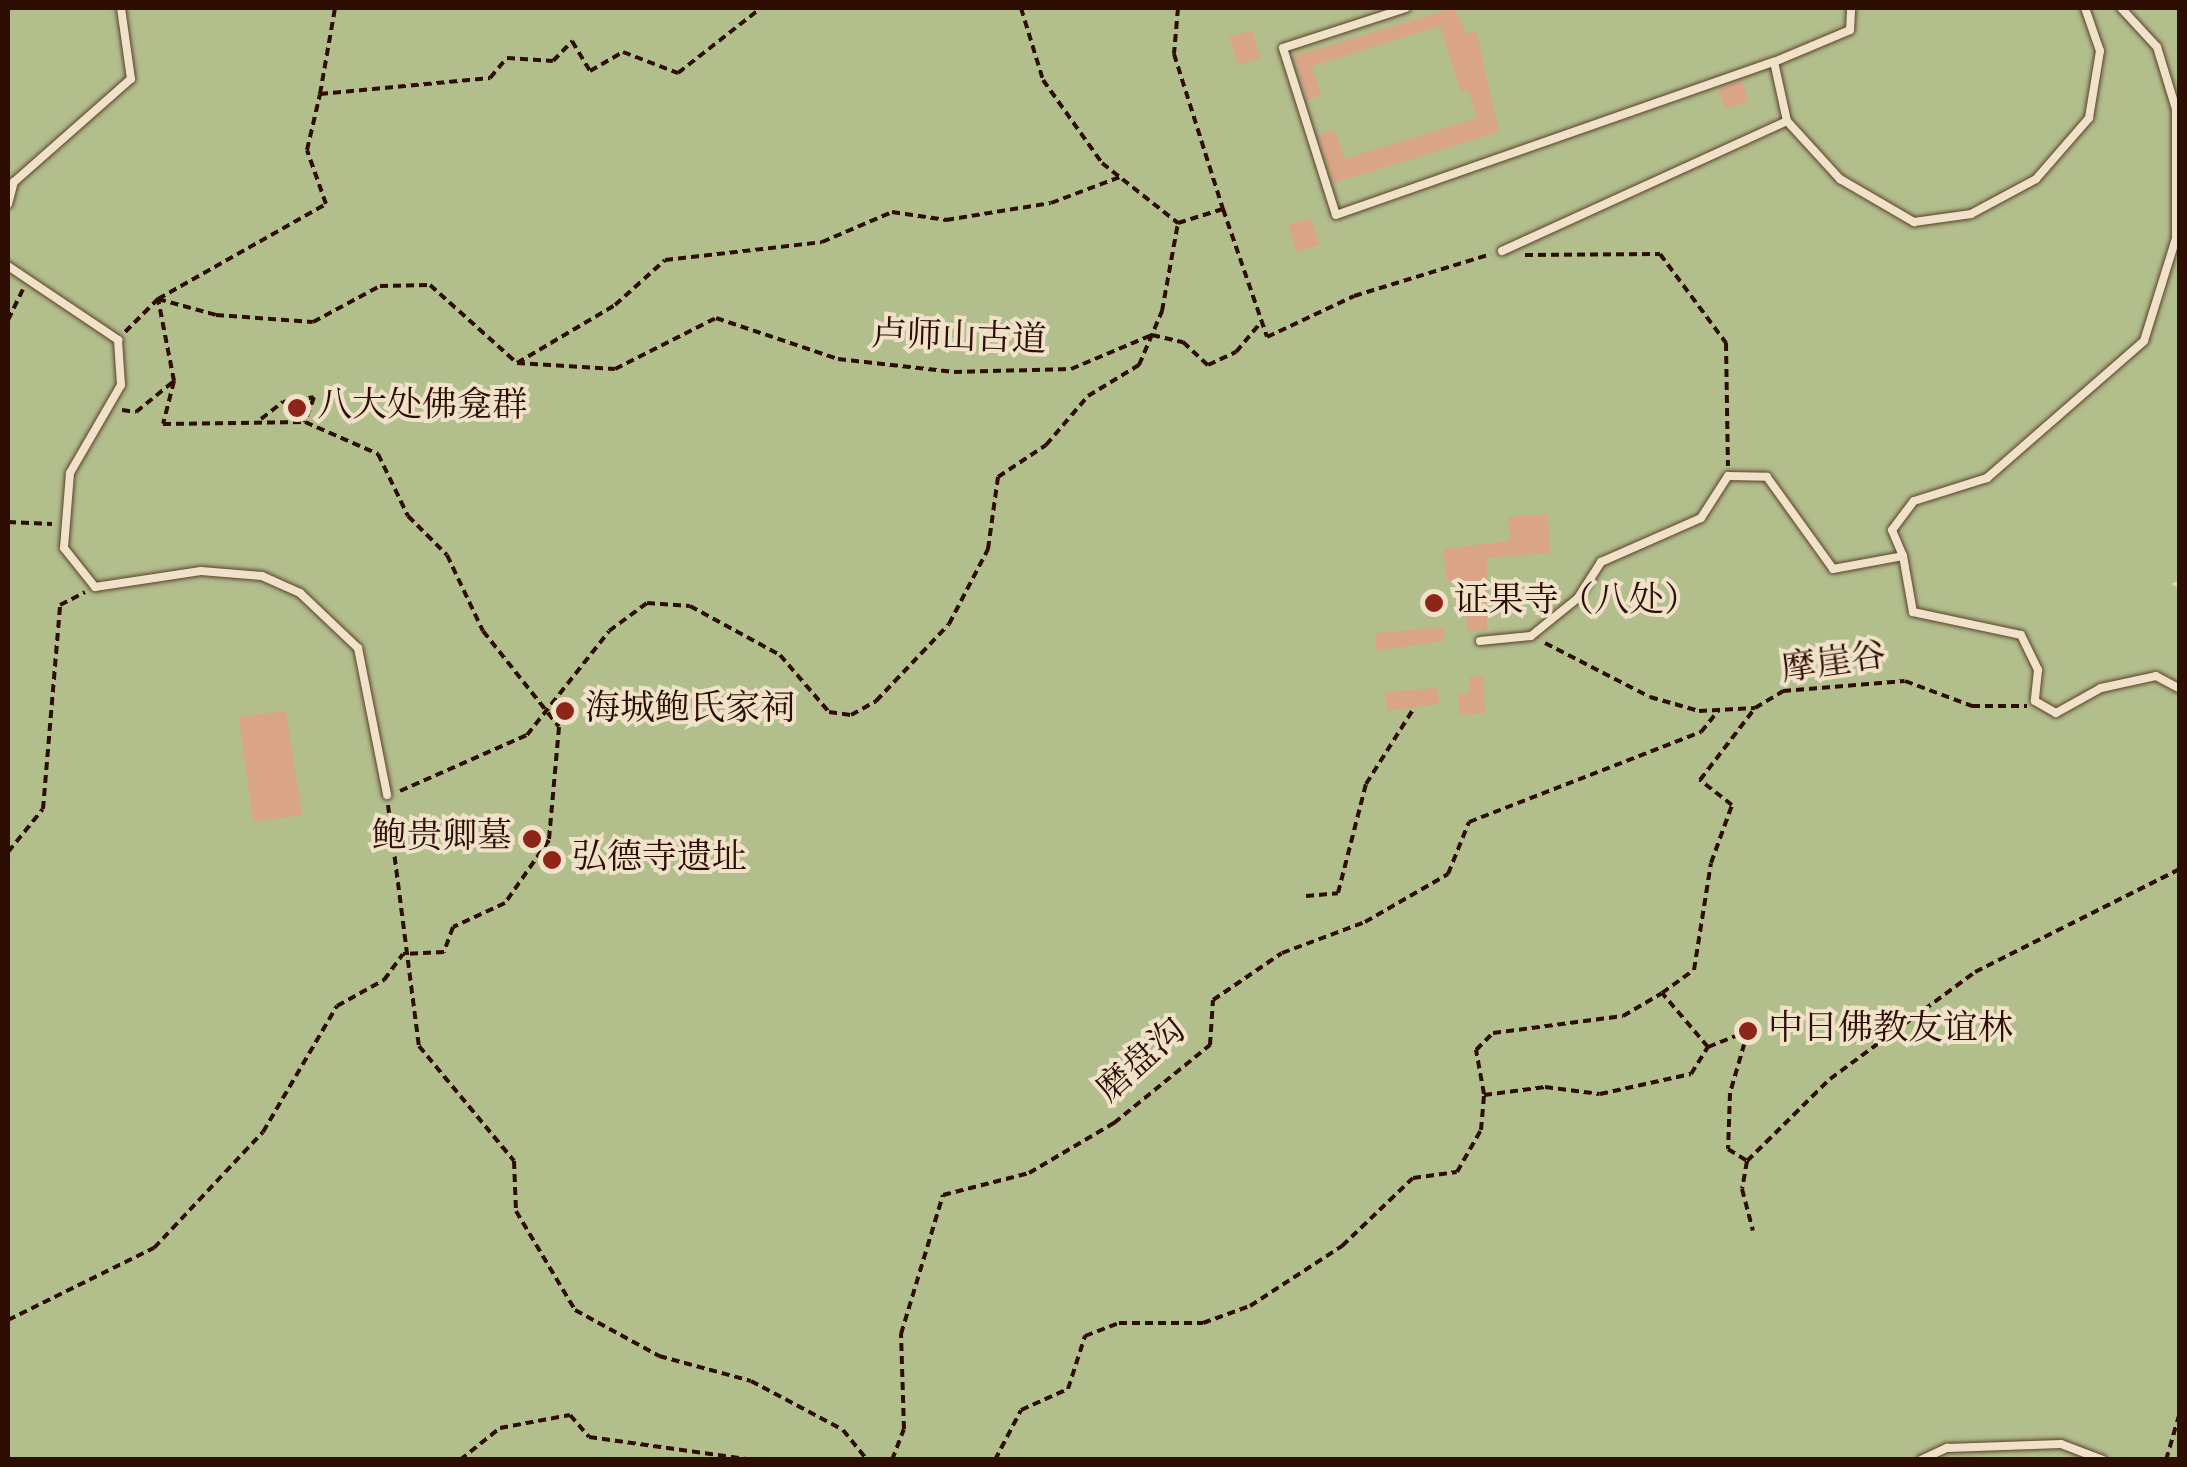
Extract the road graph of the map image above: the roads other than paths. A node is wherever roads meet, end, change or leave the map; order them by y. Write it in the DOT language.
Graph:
graph roads {
  1 [pos="121,8"];
  2 [pos="1406,8"];
  3 [pos="1851,8"];
  4 [pos="2085,8"];
  5 [pos="2120,8"];
  6 [pos="1380,12"];
  7 [pos="1774,62"];
  8 [pos="1787,121"];
  9 [pos="8,204"];
  10 [pos="1502,251"];
  11 [pos="8,266"];
  12 [pos="1904,556"];
  13 [pos="1480,642"];
  14 [pos="2180,689"];
  15 [pos="387,795"];
  16 [pos="1921,1460"];
  17 [pos="2103,1460"];
  1 -- 9 [label="lane"];
  2 -- 6 [label="lane"];
  3 -- 7 [label="lane"];
  4 -- 8 [label="lane"];
  5 -- 12 [label="lane"];
  6 -- 7 [label="lane"];
  7 -- 8 [label="lane"];
  8 -- 10 [label="lane"];
  11 -- 15 [label="lane"];
  12 -- 13 [label="lane"];
  12 -- 14 [label="lane"];
  16 -- 17 [label="lane"];
}
